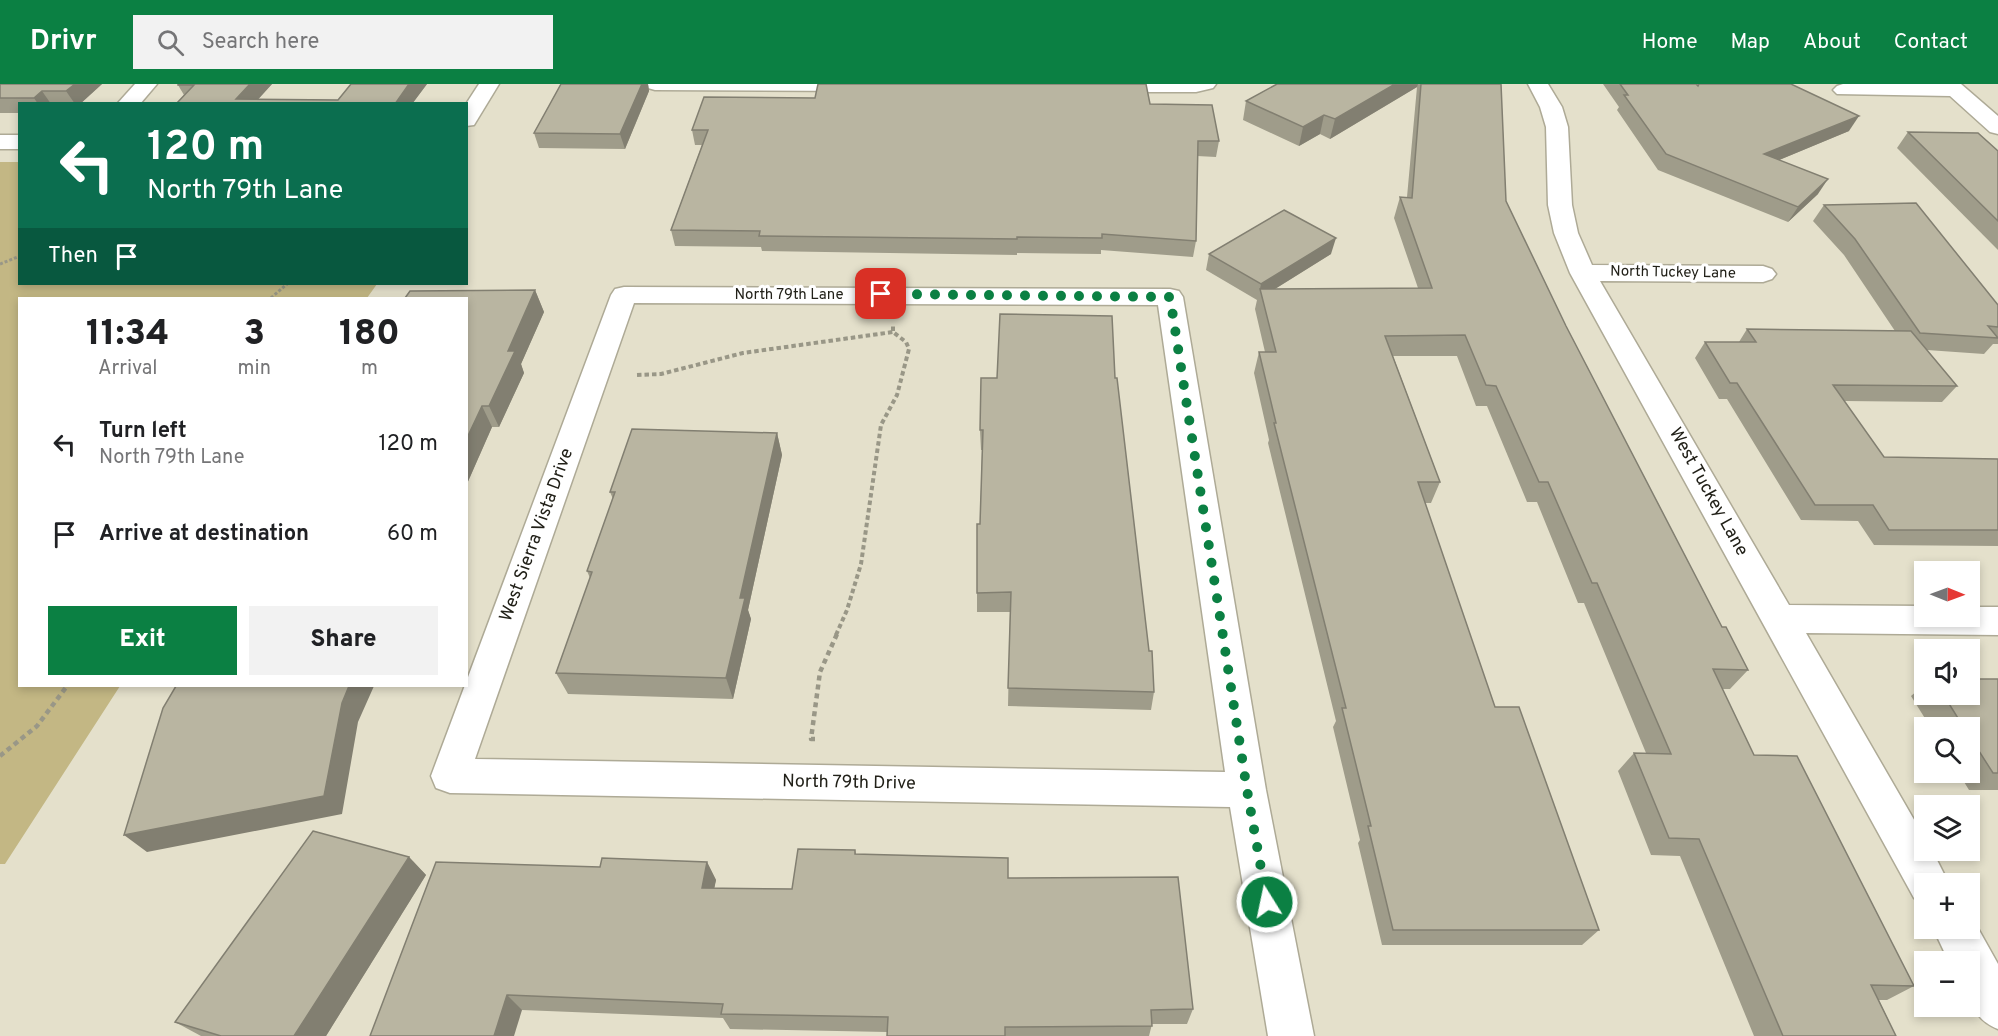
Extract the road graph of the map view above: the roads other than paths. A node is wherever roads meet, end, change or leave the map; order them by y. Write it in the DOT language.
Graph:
graph roads {
  1 [pos="147,84"];
  2 [pos="489,84"];
  3 [pos="655,84"];
  4 [pos="1206,84"];
  5 [pos="1538,84"];
  6 [pos="878,85"];
  7 [pos="1078,86"];
  8 [pos="1953,87"];
  9 [pos="1844,90"];
  10 [pos="129,102"];
  11 [pos="468,117"];
  12 [pos="1998,127"];
  13 [pos="0,142"];
  14 [pos="18,142"];
  15 [pos="1583,273"];
  16 [pos="1763,274"];
  17 [pos="624,295"];
  18 [pos="1780,620"];
  19 [pos="1998,621"];
  20 [pos="450,776"];
  21 [pos="1247,790"];
  22 [pos="1923,873"];
  23 [pos="1960,939"];
  24 [pos="1998,1007"];
  25 [pos="1292,1036"];
  1 -- 10 [label="street"];
  2 -- 11 [label="street"];
  3 -- 6 [label="street"];
  4 -- 7 [label="street"];
  5 -- 15 [label="street, West Tuckey Lane"];
  8 -- 9 [label="street"];
  8 -- 12 [label="street"];
  13 -- 14 [label="street"];
  15 -- 16 [label="street, North Tuckey Lane"];
  15 -- 18 [label="street, West Tuckey Lane"];
  17 -- 20 [label="street, West Sierra Vista Drive"];
  17 -- 21 [label="street, North 79th Lane"];
  18 -- 19 [label="street"];
  18 -- 22 [label="street, West Tuckey Lane"];
  20 -- 21 [label="street, North 79th Drive"];
  21 -- 25 [label="street"];
  23 -- 24 [label="street"];
}
